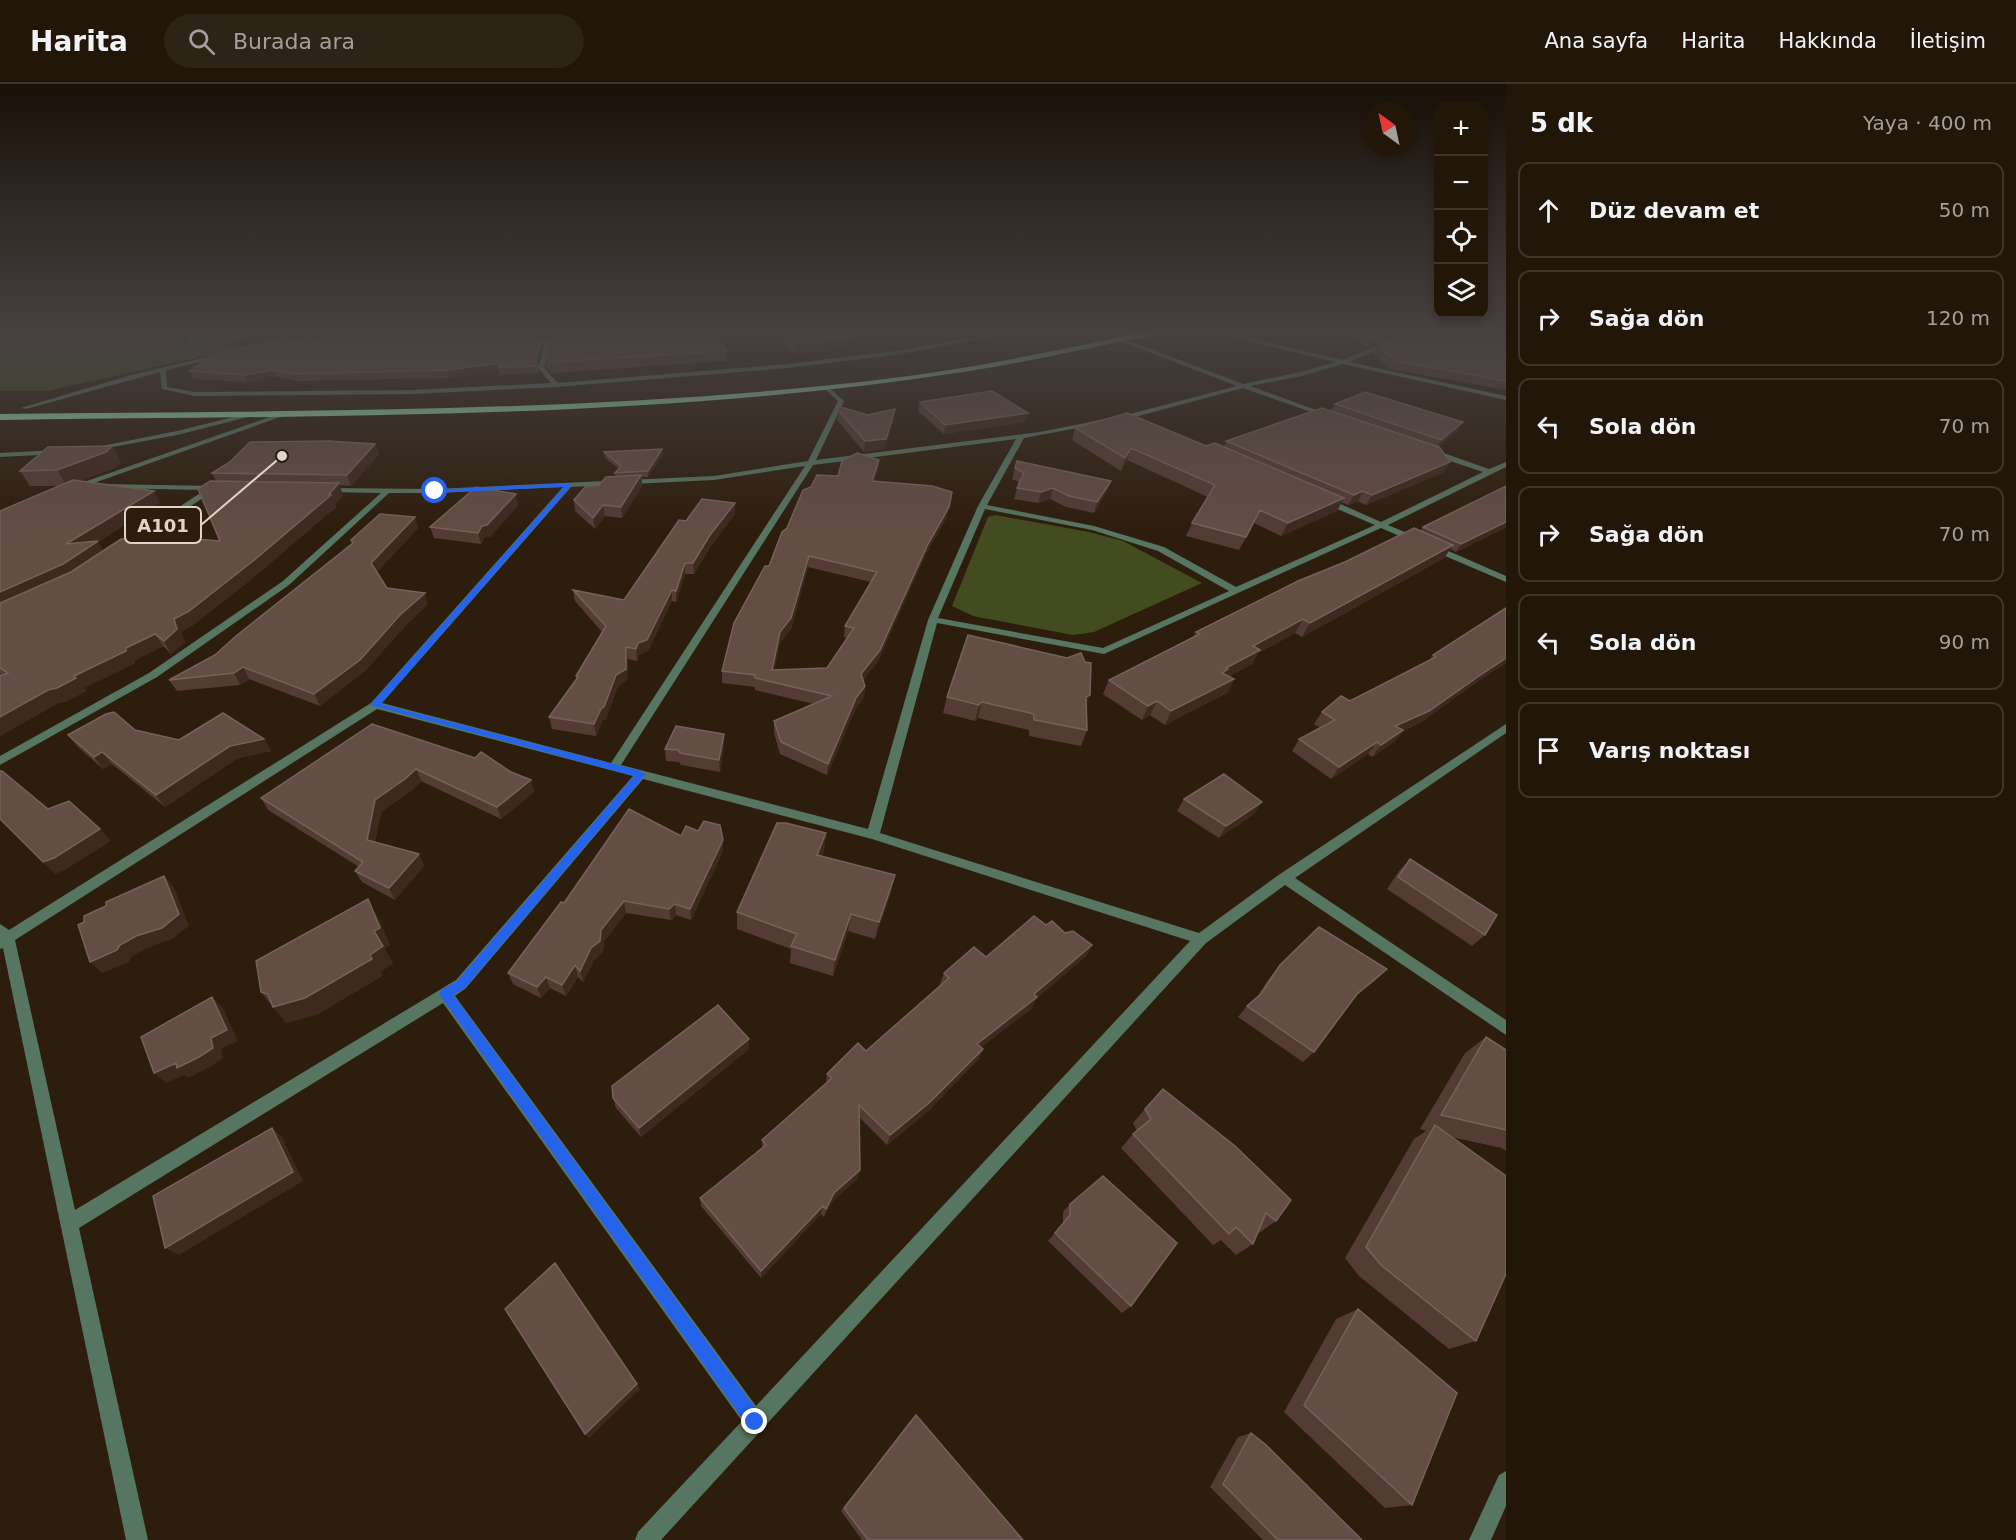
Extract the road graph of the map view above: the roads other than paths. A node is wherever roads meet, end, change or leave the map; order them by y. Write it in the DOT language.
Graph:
graph roads {
  1 [pos="63,397"];
  2 [pos="587,397"];
  3 [pos="724,397"];
  4 [pos="836,397"];
  5 [pos="1202,397"];
  6 [pos="1273,397"];
  7 [pos="0,408"];
  8 [pos="24,408"];
  9 [pos="287,413"];
  10 [pos="254,414"];
  11 [pos="1131,416"];
  12 [pos="0,417"];
  13 [pos="1332,418"];
  14 [pos="1142,420"];
  15 [pos="1021,437"];
  16 [pos="1422,449"];
  17 [pos="66,451"];
  18 [pos="77,451"];
  19 [pos="0,455"];
  20 [pos="811,463"];
  21 [pos="1506,464"];
  22 [pos="1489,472"];
  23 [pos="569,485"];
  24 [pos="77,486"];
  25 [pos="214,488"];
  26 [pos="225,488"];
  27 [pos="66,490"];
  28 [pos="318,490"];
  29 [pos="387,491"];
  30 [pos="1316,496"];
  31 [pos="982,506"];
  32 [pos="1381,525"];
  33 [pos="115,554"];
  34 [pos="1506,579"];
  35 [pos="1236,591"];
  36 [pos="933,620"];
  37 [pos="375,705"];
  38 [pos="1506,728"];
  39 [pos="0,761"];
  40 [pos="614,767"];
  41 [pos="641,774"];
  42 [pos="873,835"];
  43 [pos="1285,878"];
  44 [pos="3,937"];
  45 [pos="1201,939"];
  46 [pos="445,994"];
  47 [pos="1506,1028"];
  48 [pos="69,1224"];
  49 [pos="755,1422"];
  50 [pos="1506,1482"];
  51 [pos="137,1540"];
  52 [pos="646,1540"];
  53 [pos="1480,1540"];
  1 -- 8 [label="street"];
  2 -- 8 [label="highway"];
  3 -- 9 [label="highway"];
  4 -- 20 [label="street"];
  5 -- 11 [label="street"];
  6 -- 13 [label="street"];
  7 -- 8 [label="highway"];
  9 -- 10 [label="highway"];
  9 -- 24 [label="street"];
  10 -- 12 [label="highway"];
  10 -- 18 [label="street"];
  11 -- 14 [label="street"];
  11 -- 15 [label="street"];
  15 -- 20 [label="street"];
  15 -- 31 [label="street"];
  16 -- 22 [label="street"];
  17 -- 19 [label="street"];
  20 -- 23 [label="street"];
  20 -- 40 [label="street"];
  21 -- 22 [label="street"];
  22 -- 32 [label="street"];
  23 -- 29 [label="street"];
  23 -- 37 [label="street"];
  24 -- 25 [label="street"];
  24 -- 27 [label="street"];
  25 -- 26 [label="street"];
  25 -- 33 [label="street"];
  28 -- 29 [label="street"];
  29 -- 39 [label="street"];
  30 -- 32 [label="street"];
  31 -- 35 [label="street"];
  31 -- 36 [label="street"];
  32 -- 34 [label="street"];
  32 -- 35 [label="street"];
  35 -- 36 [label="street"];
  36 -- 42 [label="street"];
  37 -- 40 [label="street"];
  37 -- 44 [label="street"];
  38 -- 43 [label="street"];
  40 -- 41 [label="street"];
  41 -- 42 [label="street"];
  41 -- 46 [label="street"];
  42 -- 45 [label="street"];
  43 -- 45 [label="street"];
  43 -- 47 [label="street"];
  44 -- 48 [label="street"];
  45 -- 49 [label="street"];
  46 -- 48 [label="street"];
  46 -- 49 [label="street"];
  48 -- 51 [label="street"];
  49 -- 52 [label="street"];
  50 -- 53 [label="street"];
}
